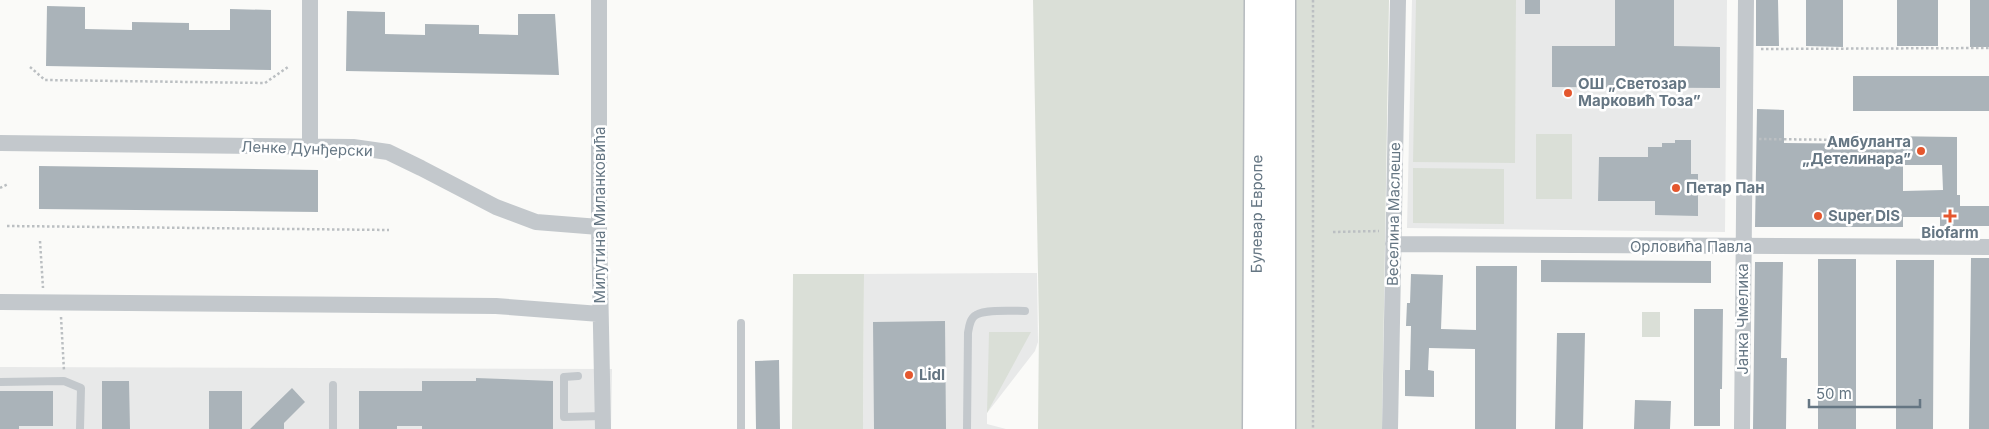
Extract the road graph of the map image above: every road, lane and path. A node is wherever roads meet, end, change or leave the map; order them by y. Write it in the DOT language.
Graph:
graph roads {
  1 [pos="310,0"];
  2 [pos="599,0"];
  3 [pos="1258,0"];
  4 [pos="1282,0"];
  5 [pos="1313,0"];
  6 [pos="1398,0"];
  7 [pos="1746,0"];
  8 [pos="1989,48"];
  9 [pos="1746,49"];
  10 [pos="30,67"];
  11 [pos="288,67"];
  12 [pos="1857,132"];
  13 [pos="1745,139"];
  14 [pos="0,143"];
  15 [pos="310,148"];
  16 [pos="8,184"];
  17 [pos="0,188"];
  18 [pos="7,226"];
  19 [pos="599,227"];
  20 [pos="389,230"];
  21 [pos="1333,232"];
  22 [pos="1393,237"];
  23 [pos="40,241"];
  24 [pos="1743,247"];
  25 [pos="1989,247"];
  26 [pos="0,302"];
  27 [pos="43,302"];
  28 [pos="60,303"];
  29 [pos="1025,311"];
  30 [pos="600,314"];
  31 [pos="741,323"];
  32 [pos="578,376"];
  33 [pos="64,380"];
  34 [pos="0,382"];
  35 [pos="333,385"];
  36 [pos="603,423"];
  37 [pos="80,429"];
  38 [pos="333,429"];
  39 [pos="741,429"];
  40 [pos="967,429"];
  41 [pos="1256,429"];
  42 [pos="1282,429"];
  43 [pos="1313,429"];
  44 [pos="1390,429"];
  45 [pos="1742,429"];
  1 -- 15 [label="street"];
  2 -- 19 [label="street, Милутина Миланковића"];
  3 -- 41 [label="main road, Булевар Европе"];
  4 -- 42 [label="main road, Булевар Европе"];
  5 -- 43 [label="path"];
  6 -- 22 [label="street, Веселина Маслеше"];
  7 -- 9 [label="street, Јанка Чмелика"];
  8 -- 9 [label="path"];
  9 -- 13 [label="street, Јанка Чмелика"];
  10 -- 11 [label="path"];
  12 -- 13 [label="path"];
  13 -- 24 [label="street, Јанка Чмелика"];
  14 -- 15 [label="street, Ленке Дунђерски"];
  15 -- 19 [label="street, Ленке Дунђерски"];
  16 -- 17 [label="path"];
  18 -- 20 [label="path"];
  19 -- 30 [label="street, Милутина Миланковића"];
  21 -- 22 [label="path"];
  22 -- 24 [label="street, Орловића Павла"];
  22 -- 44 [label="street, Веселина Маслеше"];
  23 -- 27 [label="path"];
  24 -- 25 [label="street, Орловића Павла"];
  24 -- 45 [label="street, Јанка Чмелика"];
  26 -- 27 [label="street"];
  27 -- 28 [label="street"];
  28 -- 30 [label="street"];
  28 -- 33 [label="path"];
  29 -- 40 [label="lane"];
  30 -- 36 [label="street, Милутина Миланковића"];
  31 -- 39 [label="lane"];
  32 -- 36 [label="lane"];
  33 -- 34 [label="lane"];
  33 -- 37 [label="lane"];
  35 -- 38 [label="lane"];
}
